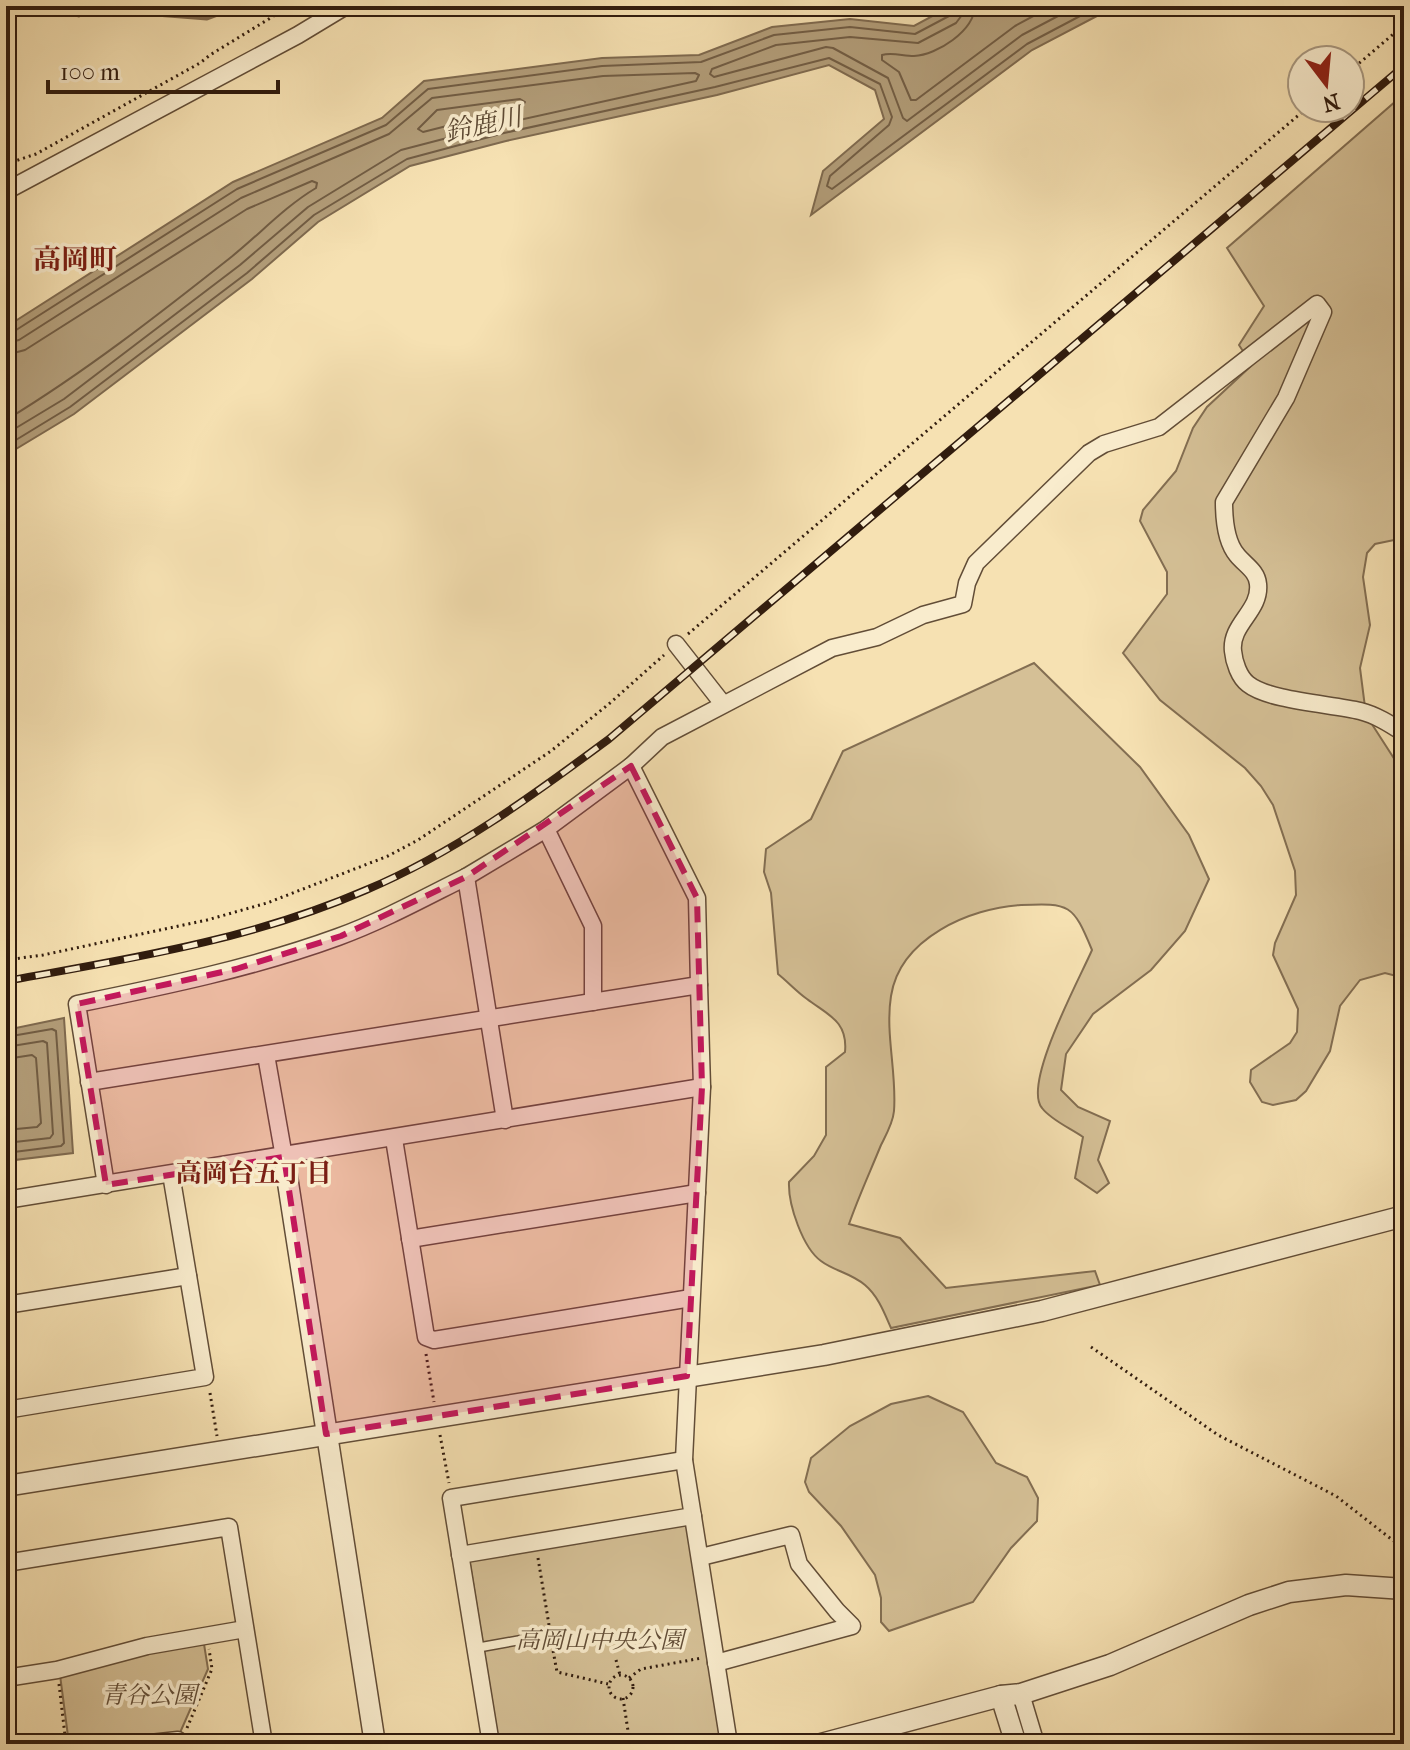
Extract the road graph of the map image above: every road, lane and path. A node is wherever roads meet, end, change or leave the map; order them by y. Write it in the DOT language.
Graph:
graph roads {
  1 [pos="82,6"];
  2 [pos="290,6"];
  3 [pos="346,6"];
  4 [pos="6,11"];
  5 [pos="1404,25"];
  6 [pos="1366,57"];
  7 [pos="1288,124"];
  8 [pos="6,164"];
  9 [pos="6,191"];
  10 [pos="676,644"];
  11 [pos="723,704"];
  12 [pos="1404,733"];
  13 [pos="631,766"];
  14 [pos="546,829"];
  15 [pos="466,877"];
  16 [pos="6,960"];
  17 [pos="699,985"];
  18 [pos="593,1002"];
  19 [pos="489,1019"];
  20 [pos="266,1055"];
  21 [pos="89,1082"];
  22 [pos="702,1087"];
  23 [pos="505,1120"];
  24 [pos="394,1139"];
  25 [pos="284,1157"];
  26 [pos="171,1174"];
  27 [pos="106,1185"];
  28 [pos="697,1193"];
  29 [pos="6,1200"];
  30 [pos="1404,1216"];
  31 [pos="410,1239"];
  32 [pos="188,1276"];
  33 [pos="691,1298"];
  34 [pos="6,1305"];
  35 [pos="426,1337"];
  36 [pos="1091,1347"];
  37 [pos="687,1376"];
  38 [pos="205,1377"];
  39 [pos="434,1402"];
  40 [pos="6,1410"];
  41 [pos="439,1432"];
  42 [pos="326,1434"];
  43 [pos="217,1436"];
  44 [pos="684,1460"];
  45 [pos="6,1486"];
  46 [pos="451,1498"];
  47 [pos="693,1516"];
  48 [pos="535,1542"];
  49 [pos="1404,1549"];
  50 [pos="460,1555"];
  51 [pos="701,1557"];
  52 [pos="6,1563"];
  53 [pos="1404,1589"];
  54 [pos="245,1629"];
  55 [pos="206,1635"];
  56 [pos="543,1636"];
  57 [pos="476,1648"];
  58 [pos="616,1660"];
  59 [pos="710,1661"];
  60 [pos="57,1670"];
  61 [pos="620,1675"];
  62 [pos="6,1678"];
  63 [pos="629,1678"];
  64 [pos="608,1684"];
  65 [pos="1011,1695"];
  66 [pos="623,1698"];
  67 [pos="178,1742"];
  68 [pos="66,1744"];
  69 [pos="141,1744"];
  70 [pos="264,1744"];
  71 [pos="375,1744"];
  72 [pos="491,1744"];
  73 [pos="630,1744"];
  74 [pos="729,1744"];
  75 [pos="821,1744"];
  76 [pos="1016,1744"];
  77 [pos="1036,1744"];
  1 -- 4 [label="path"];
  2 -- 8 [label="path"];
  3 -- 9 [label="street"];
  5 -- 6 [label="path"];
  7 -- 10 [label="path"];
  10 -- 11 [label="street"];
  10 -- 16 [label="path"];
  11 -- 12 [label="street"];
  11 -- 13 [label="street"];
  13 -- 14 [label="street"];
  13 -- 17 [label="street"];
  14 -- 15 [label="street"];
  14 -- 18 [label="street"];
  15 -- 19 [label="street"];
  15 -- 21 [label="street"];
  17 -- 18 [label="street"];
  17 -- 22 [label="street"];
  18 -- 19 [label="street"];
  19 -- 20 [label="street"];
  19 -- 23 [label="street"];
  20 -- 21 [label="street"];
  20 -- 25 [label="street"];
  21 -- 27 [label="street"];
  22 -- 23 [label="street"];
  22 -- 28 [label="street"];
  23 -- 24 [label="street"];
  24 -- 25 [label="street"];
  24 -- 31 [label="street"];
  25 -- 26 [label="street"];
  25 -- 42 [label="street"];
  26 -- 27 [label="street"];
  26 -- 32 [label="street"];
  27 -- 29 [label="street"];
  28 -- 31 [label="street"];
  28 -- 33 [label="street"];
  30 -- 37 [label="street"];
  31 -- 35 [label="street"];
  32 -- 34 [label="street"];
  32 -- 38 [label="street"];
  33 -- 35 [label="street"];
  33 -- 37 [label="street"];
  35 -- 39 [label="path"];
  36 -- 49 [label="path"];
  37 -- 42 [label="street"];
  37 -- 44 [label="street"];
  38 -- 40 [label="street"];
  38 -- 43 [label="path"];
  41 -- 46 [label="path"];
  42 -- 45 [label="street"];
  42 -- 71 [label="street"];
  44 -- 46 [label="street"];
  44 -- 47 [label="street"];
  46 -- 50 [label="street"];
  47 -- 48 [label="street"];
  47 -- 51 [label="street"];
  48 -- 50 [label="street"];
  48 -- 64 [label="path"];
  50 -- 57 [label="street"];
  51 -- 59 [label="street"];
  51 -- 59 [label="street"];
  52 -- 54 [label="street"];
  53 -- 65 [label="street"];
  54 -- 55 [label="street"];
  54 -- 70 [label="street"];
  55 -- 60 [label="street"];
  55 -- 67 [label="path"];
  56 -- 57 [label="lane"];
  57 -- 72 [label="street"];
  58 -- 61 [label="path"];
  59 -- 63 [label="path"];
  59 -- 74 [label="street"];
  60 -- 62 [label="street"];
  60 -- 68 [label="path"];
  61 -- 63 [label="path"];
  61 -- 64 [label="path"];
  63 -- 66 [label="path"];
  64 -- 66 [label="path"];
  65 -- 75 [label="street"];
  65 -- 76 [label="street"];
  65 -- 77 [label="street"];
  66 -- 73 [label="path"];
  67 -- 69 [label="street"];
}
